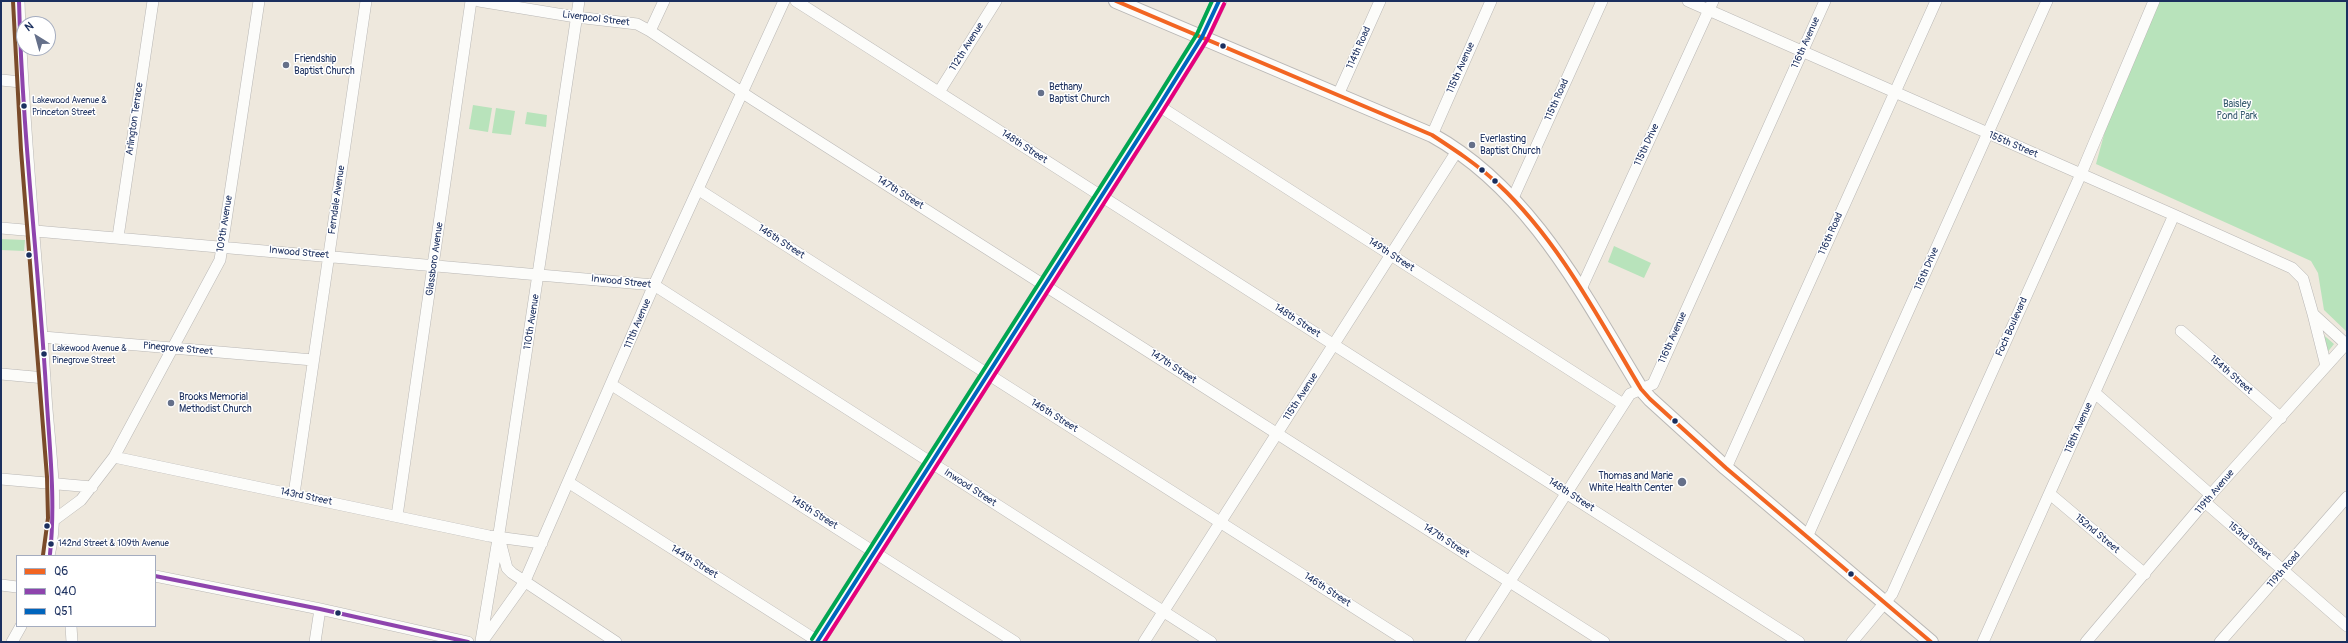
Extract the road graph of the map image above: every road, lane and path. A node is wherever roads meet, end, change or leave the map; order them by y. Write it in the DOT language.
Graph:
graph roads {
  1 [pos="19,1"];
  2 [pos="152,1"];
  3 [pos="259,1"];
  4 [pos="366,1"];
  5 [pos="471,1"];
  6 [pos="479,1"];
  7 [pos="579,1"];
  8 [pos="664,1"];
  9 [pos="784,1"];
  10 [pos="796,1"];
  11 [pos="996,1"];
  12 [pos="1116,1"];
  13 [pos="1219,1"];
  14 [pos="1380,1"];
  15 [pos="1491,1"];
  16 [pos="1602,1"];
  17 [pos="1688,1"];
  18 [pos="1825,1"];
  19 [pos="1936,1"];
  20 [pos="2047,1"];
  21 [pos="2154,1"];
  22 [pos="1711,6"];
  23 [pos="576,17"];
  24 [pos="650,31"];
  25 [pos="1202,37"];
  26 [pos="1802,52"];
  27 [pos="1,80"];
  28 [pos="21,82"];
  29 [pos="939,92"];
  30 [pos="743,93"];
  31 [pos="1895,93"];
  32 [pos="1338,95"];
  33 [pos="1159,106"];
  34 [pos="1988,134"];
  35 [pos="1432,135"];
  36 [pos="1457,151"];
  37 [pos="2080,174"];
  38 [pos="700,190"];
  39 [pos="1101,196"];
  40 [pos="1513,198"];
  41 [pos="2174,215"];
  42 [pos="1,228"];
  43 [pos="32,230"];
  44 [pos="118,238"];
  45 [pos="222,246"];
  46 [pos="1391,255"];
  47 [pos="328,256"];
  48 [pos="434,265"];
  49 [pos="539,274"];
  50 [pos="654,285"];
  51 [pos="1044,285"];
  52 [pos="1580,289"];
  53 [pos="2313,314"];
  54 [pos="2181,332"];
  55 [pos="43,337"];
  56 [pos="2346,344"];
  57 [pos="1334,345"];
  58 [pos="173,348"];
  59 [pos="313,360"];
  60 [pos="2326,366"];
  61 [pos="1,374"];
  62 [pos="988,374"];
  63 [pos="45,378"];
  64 [pos="612,385"];
  65 [pos="1641,389"];
  66 [pos="2095,393"];
  67 [pos="1623,404"];
  68 [pos="2281,418"];
  69 [pos="1277,433"];
  70 [pos="114,457"];
  71 [pos="931,463"];
  72 [pos="1726,468"];
  73 [pos="1,479"];
  74 [pos="568,482"];
  75 [pos="52,483"];
  76 [pos="92,487"];
  77 [pos="1567,493"];
  78 [pos="294,494"];
  79 [pos="2050,494"];
  80 [pos="2347,497"];
  81 [pos="2208,499"];
  82 [pos="397,516"];
  83 [pos="54,520"];
  84 [pos="1220,522"];
  85 [pos="499,537"];
  86 [pos="1807,537"];
  87 [pos="542,543"];
  88 [pos="874,552"];
  89 [pos="52,555"];
  90 [pos="2283,570"];
  91 [pos="2145,574"];
  92 [pos="156,576"];
  93 [pos="1510,582"];
  94 [pos="524,583"];
  95 [pos="1,585"];
  96 [pos="16,587"];
  97 [pos="1884,603"];
  98 [pos="320,609"];
  99 [pos="1164,612"];
  100 [pos="2347,626"];
  101 [pos="20,627"];
  102 [pos="71,627"];
  103 [pos="12,642"];
  104 [pos="72,642"];
  105 [pos="315,642"];
  106 [pos="468,642"];
  107 [pos="481,642"];
  108 [pos="616,642"];
  109 [pos="818,642"];
  110 [pos="1015,642"];
  111 [pos="1144,642"];
  112 [pos="1211,642"];
  113 [pos="1408,642"];
  114 [pos="1472,642"];
  115 [pos="1604,642"];
  116 [pos="1799,642"];
  117 [pos="1852,642"];
  118 [pos="1931,642"];
  119 [pos="1983,642"];
  120 [pos="2086,642"];
  121 [pos="2220,642"];
  1 -- 28 [label="street"];
  2 -- 44 [label="street, Arlington Terrace"];
  3 -- 45 [label="street, 109th Avenue"];
  4 -- 47 [label="street, Ferndale Avenue"];
  5 -- 48 [label="street, Glassboro Avenue"];
  6 -- 23 [label="street, Liverpool Street"];
  7 -- 23 [label="street, 110th Avenue"];
  8 -- 24 [label="street"];
  9 -- 30 [label="street, 111th Avenue"];
  10 -- 29 [label="street, 148th Street"];
  11 -- 29 [label="street, 112th Avenue"];
  12 -- 25 [label="main road"];
  13 -- 25 [label="main road"];
  14 -- 32 [label="street, 114th Road"];
  15 -- 35 [label="street, 115th Avenue"];
  16 -- 40 [label="street, 115th Road"];
  17 -- 22 [label="street, 155th Street"];
  18 -- 26 [label="street, 116th Avenue"];
  19 -- 31 [label="street, 116th Road"];
  20 -- 34 [label="street, 116th Drive"];
  21 -- 37 [label="street, Foch Boulevard"];
  22 -- 26 [label="street, 155th Street"];
  22 -- 52 [label="street, 115th Drive"];
  23 -- 24 [label="street, Liverpool Street"];
  23 -- 49 [label="street, 110th Avenue"];
  24 -- 30 [label="street, Liverpool Street"];
  25 -- 32 [label="main road"];
  25 -- 33 [label="main road"];
  26 -- 31 [label="street, 155th Street"];
  26 -- 65 [label="street, 116th Avenue"];
  27 -- 28 [label="street"];
  28 -- 43 [label="street"];
  29 -- 39 [label="street, 148th Street"];
  30 -- 38 [label="street, 111th Avenue"];
  30 -- 51 [label="street, 147th Street"];
  31 -- 34 [label="street, 155th Street"];
  31 -- 72 [label="street, 116th Road"];
  32 -- 35 [label="main road"];
  33 -- 39 [label="main road"];
  33 -- 46 [label="street, 149th Street"];
  34 -- 37 [label="street, 155th Street"];
  34 -- 86 [label="street, 116th Drive"];
  35 -- 36 [label="main road"];
  36 -- 40 [label="main road"];
  36 -- 46 [label="street, 115th Avenue"];
  37 -- 41 [label="street, 155th Street"];
  37 -- 97 [label="street, Foch Boulevard"];
  38 -- 50 [label="street, 111th Avenue"];
  38 -- 62 [label="street, 146th Street"];
  39 -- 51 [label="main road"];
  39 -- 57 [label="street, 148th Street"];
  40 -- 52 [label="main road"];
  41 -- 53 [label="street, 155th Street"];
  41 -- 66 [label="street, 118th Avenue"];
  42 -- 43 [label="street, Inwood Street"];
  43 -- 44 [label="street, Inwood Street"];
  43 -- 55 [label="street"];
  44 -- 45 [label="street, Inwood Street"];
  45 -- 47 [label="street, Inwood Street"];
  45 -- 58 [label="street, 109th Avenue"];
  46 -- 57 [label="street, 115th Avenue"];
  46 -- 67 [label="street, 149th Street"];
  47 -- 48 [label="street, Inwood Street"];
  47 -- 59 [label="street, Ferndale Avenue"];
  48 -- 49 [label="street, Inwood Street"];
  48 -- 82 [label="street, Glassboro Avenue"];
  49 -- 50 [label="street, Inwood Street"];
  49 -- 85 [label="street, 110th Avenue"];
  50 -- 64 [label="street, 111th Avenue"];
  50 -- 71 [label="street, Inwood Street"];
  51 -- 62 [label="main road"];
  51 -- 69 [label="street, 147th Street"];
  52 -- 65 [label="main road"];
  53 -- 56 [label="street"];
  53 -- 60 [label="street, 155th Street"];
  54 -- 68 [label="street, 154th Street"];
  55 -- 58 [label="street, Pinegrove Street"];
  55 -- 63 [label="street"];
  56 -- 60 [label="street, 119th Avenue"];
  57 -- 69 [label="street, 115th Avenue"];
  57 -- 77 [label="street, 148th Street"];
  58 -- 59 [label="street, Pinegrove Street"];
  58 -- 70 [label="street, 109th Avenue"];
  59 -- 78 [label="street, Ferndale Avenue"];
  60 -- 68 [label="street, 119th Avenue"];
  61 -- 63 [label="street"];
  62 -- 71 [label="main road"];
  62 -- 84 [label="street, 146th Street"];
  63 -- 75 [label="street"];
  64 -- 74 [label="street, 111th Avenue"];
  64 -- 88 [label="street, 145th Street"];
  65 -- 67 [label="street, 116th Avenue"];
  65 -- 72 [label="main road"];
  66 -- 79 [label="street, 118th Avenue"];
  66 -- 81 [label="street, 153rd Street"];
  67 -- 77 [label="street, 116th Avenue"];
  68 -- 81 [label="street, 119th Avenue"];
  69 -- 84 [label="street, 115th Avenue"];
  69 -- 93 [label="street, 147th Street"];
  70 -- 76 [label="street, 109th Avenue"];
  70 -- 78 [label="street, 143rd Street"];
  71 -- 88 [label="main road"];
  71 -- 99 [label="street, Inwood Street"];
  72 -- 86 [label="main road"];
  73 -- 75 [label="street"];
  74 -- 87 [label="street, 111th Avenue"];
  74 -- 109 [label="street, 144th Street"];
  75 -- 76 [label="street"];
  75 -- 83 [label="street"];
  76 -- 83 [label="street, 109th Avenue"];
  77 -- 93 [label="street, 116th Avenue"];
  77 -- 116 [label="street, 148th Street"];
  78 -- 82 [label="street, 143rd Street"];
  79 -- 91 [label="street, 152nd Street"];
  79 -- 119 [label="street, 118th Avenue"];
  80 -- 90 [label="street, 119th Road"];
  81 -- 90 [label="street, 153rd Street"];
  81 -- 91 [label="street, 119th Avenue"];
  82 -- 85 [label="street, 143rd Street"];
  83 -- 89 [label="street"];
  84 -- 99 [label="street, 115th Avenue"];
  84 -- 113 [label="street, 146th Street"];
  85 -- 87 [label="street, 143rd Street"];
  85 -- 94 [label="street"];
  85 -- 107 [label="street, 110th Avenue"];
  86 -- 97 [label="main road"];
  87 -- 94 [label="street, 111th Avenue"];
  88 -- 109 [label="main road"];
  88 -- 110 [label="street, 145th Street"];
  90 -- 100 [label="street, 153rd Street"];
  90 -- 121 [label="street, 119th Road"];
  91 -- 120 [label="street, 119th Avenue"];
  92 -- 98 [label="street"];
  93 -- 114 [label="street, 116th Avenue"];
  93 -- 115 [label="street, 147th Street"];
  94 -- 107 [label="street, 111th Avenue"];
  94 -- 108 [label="street"];
  95 -- 96 [label="street"];
  97 -- 117 [label="street, Foch Boulevard"];
  97 -- 118 [label="main road"];
  98 -- 105 [label="street"];
  98 -- 106 [label="street"];
  99 -- 111 [label="street, 115th Avenue"];
  99 -- 112 [label="street, Inwood Street"];
  101 -- 103 [label="street"];
  102 -- 104 [label="street"];
}
